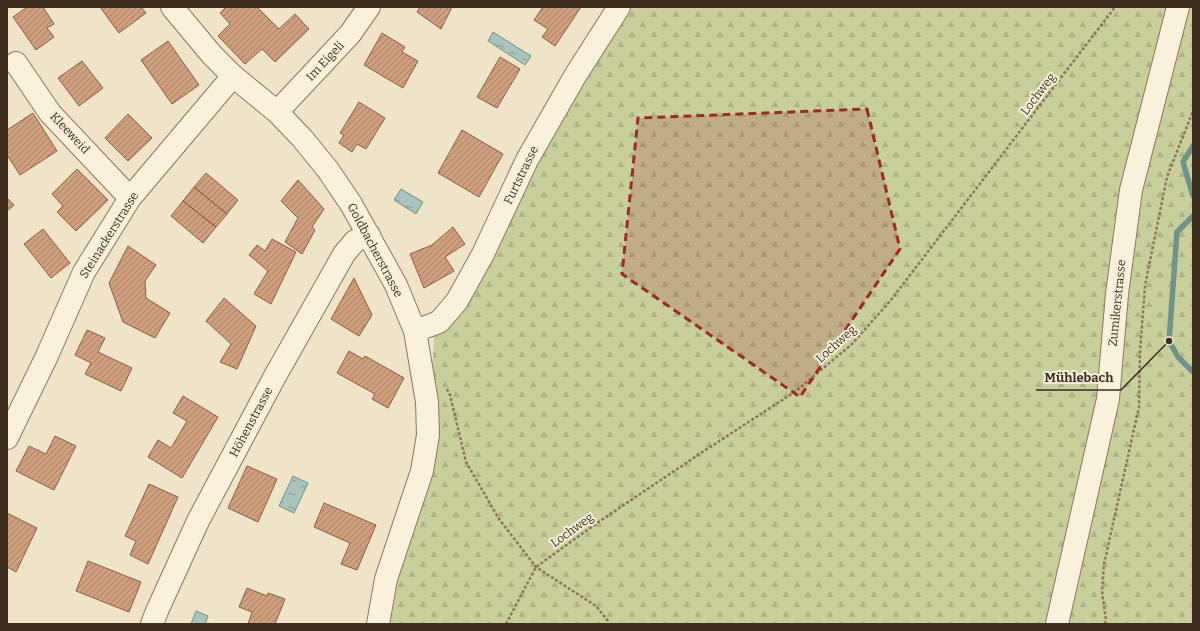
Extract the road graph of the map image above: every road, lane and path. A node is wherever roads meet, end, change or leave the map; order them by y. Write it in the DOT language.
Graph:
graph roads {
  1 [pos="172,7"];
  2 [pos="370,7"];
  3 [pos="619,7"];
  4 [pos="1116,7"];
  5 [pos="1178,7"];
  6 [pos="16,63"];
  7 [pos="233,76"];
  8 [pos="1193,111"];
  9 [pos="277,112"];
  10 [pos="130,198"];
  11 [pos="369,235"];
  12 [pos="415,331"];
  13 [pos="446,388"];
  14 [pos="7,438"];
  15 [pos="536,567"];
  16 [pos="152,624"];
  17 [pos="378,624"];
  18 [pos="506,624"];
  19 [pos="609,624"];
  20 [pos="1057,624"];
  21 [pos="1105,624"];
  1 -- 7 [label="street, Goldbacherstrasse"];
  2 -- 9 [label="street, Im Eigeli"];
  3 -- 12 [label="street, Furtstrasse"];
  4 -- 15 [label="path, Lochweg"];
  5 -- 20 [label="street, Zumikerstrasse"];
  6 -- 10 [label="street, Kleeweid"];
  7 -- 9 [label="street, Goldbacherstrasse"];
  7 -- 10 [label="street, Steinackerstrasse"];
  8 -- 21 [label="path"];
  9 -- 11 [label="street, Goldbacherstrasse"];
  10 -- 14 [label="street, Steinackerstrasse"];
  11 -- 12 [label="street, Goldbacherstrasse"];
  11 -- 16 [label="street, Höhenstrasse"];
  12 -- 17 [label="street, Goldbacherstrasse"];
  13 -- 15 [label="path"];
  15 -- 18 [label="path, Lochweg"];
  15 -- 19 [label="path"];
}
